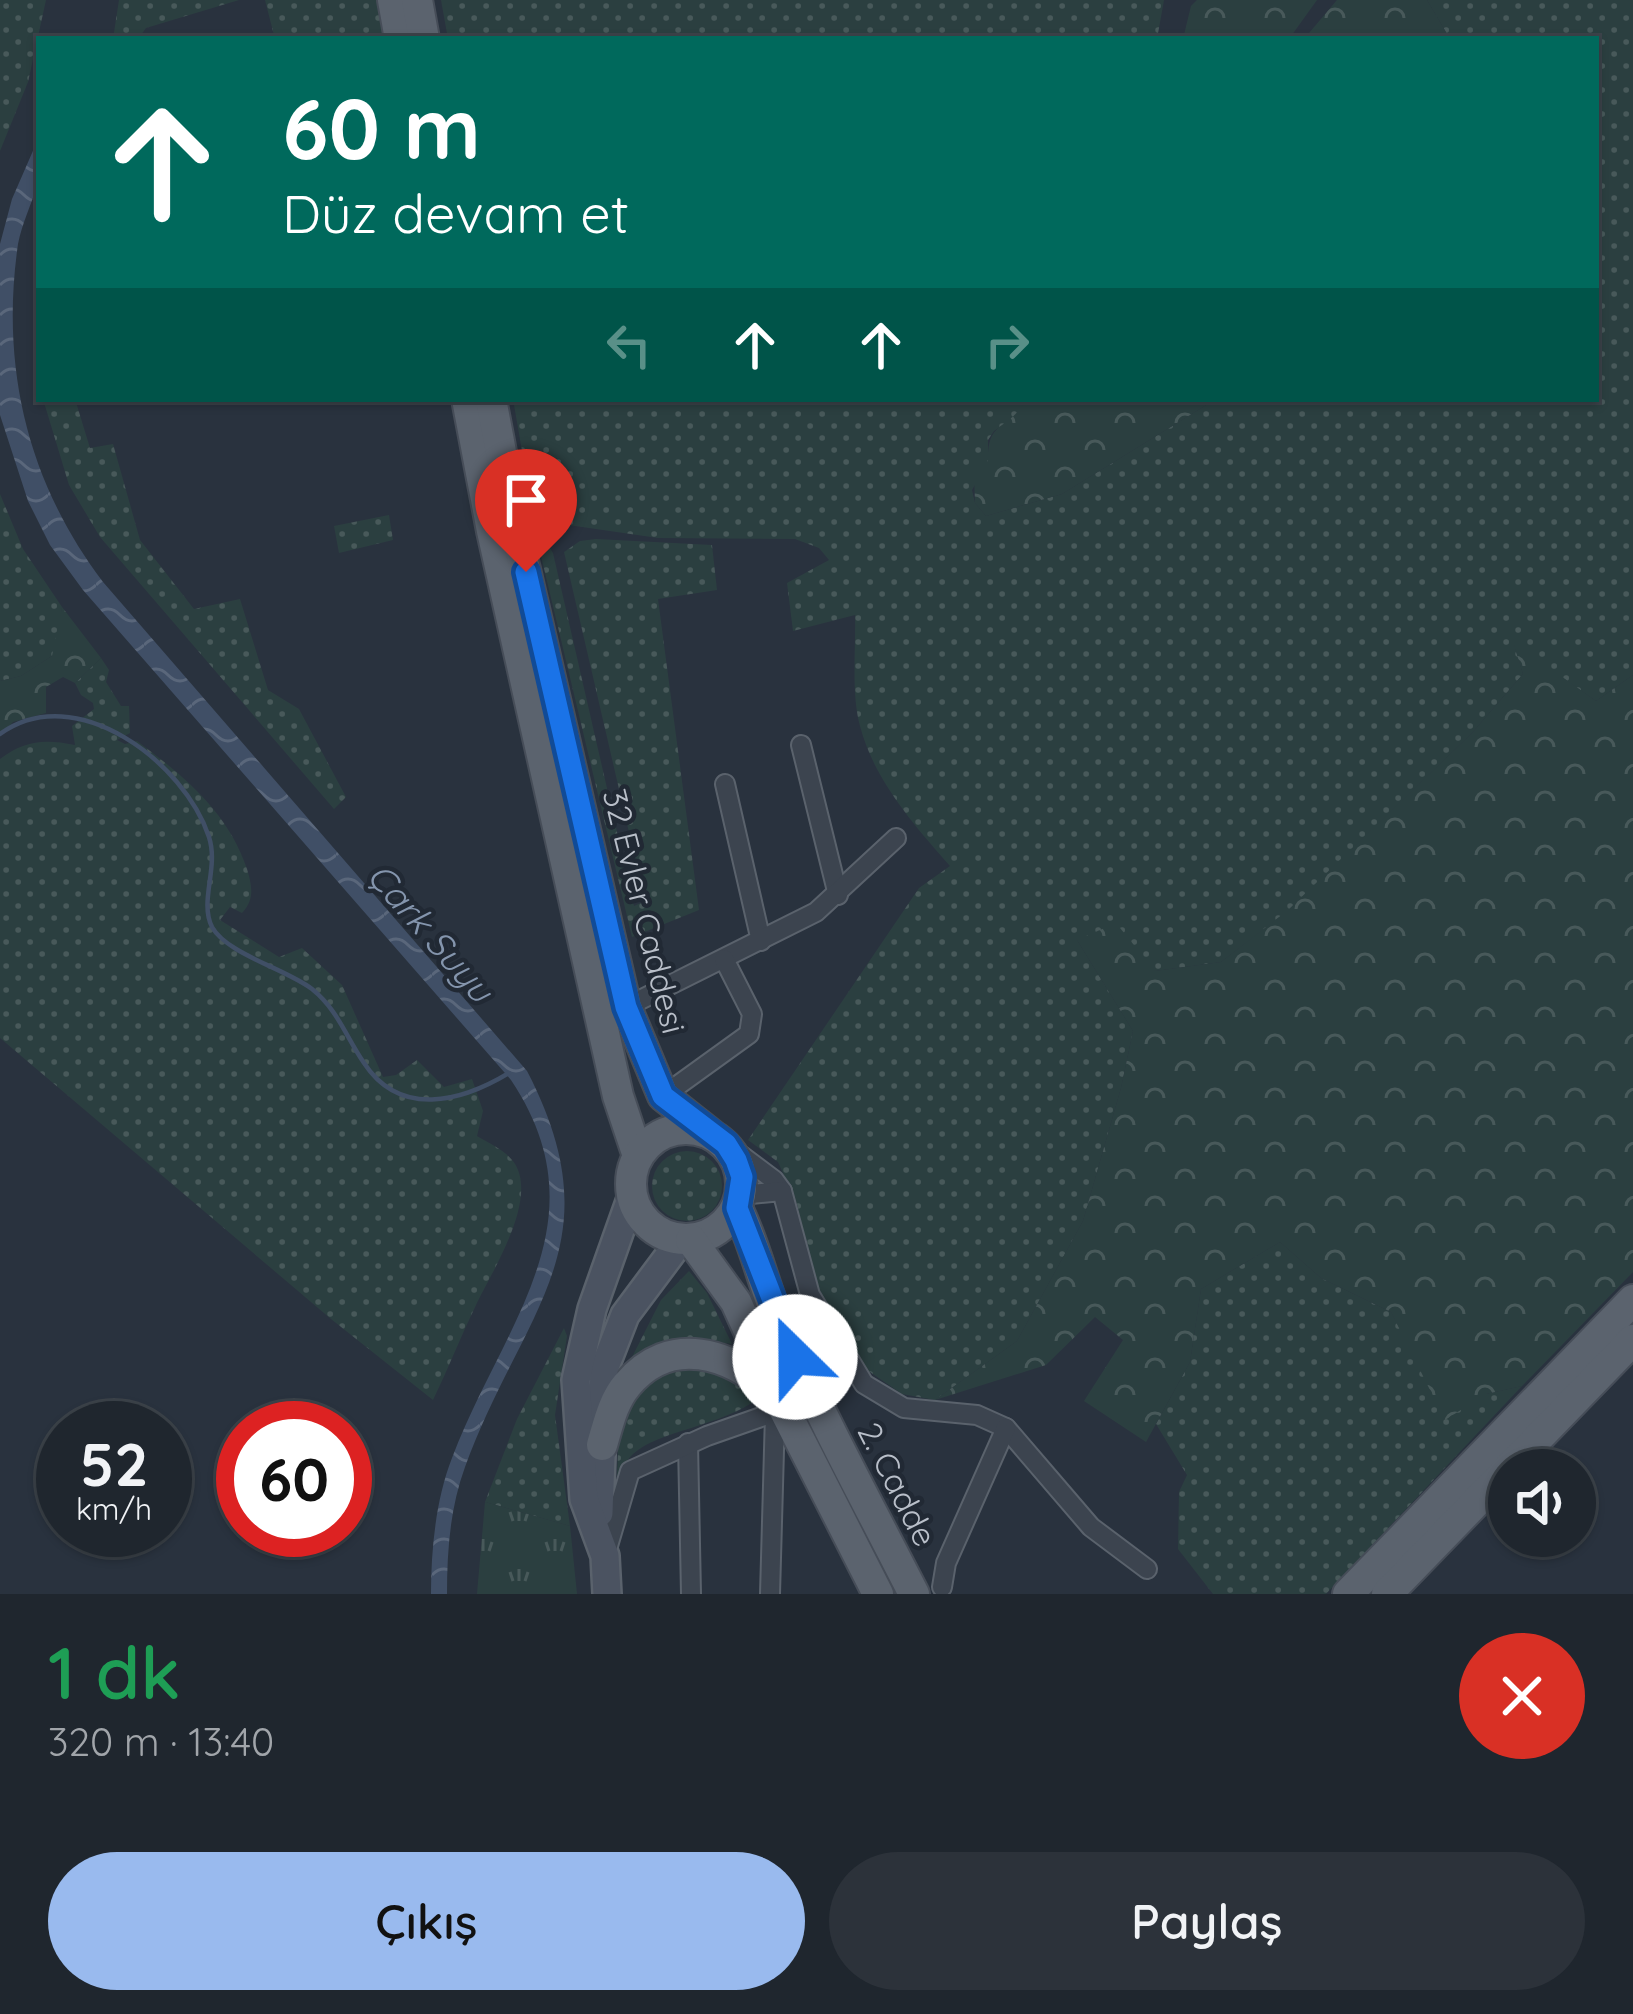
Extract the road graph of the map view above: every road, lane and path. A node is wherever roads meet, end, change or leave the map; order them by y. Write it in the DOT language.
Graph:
graph roads {
  1 [pos="393,0"];
  2 [pos="417,0"];
  3 [pos="399,36"];
  4 [pos="423,36"];
  5 [pos="468,402"];
  6 [pos="492,402"];
  7 [pos="802,745"];
  8 [pos="725,784"];
  9 [pos="896,838"];
  10 [pos="838,895"];
  11 [pos="761,941"];
  12 [pos="724,959"];
  13 [pos="626,1007"];
  14 [pos="663,1096"];
  15 [pos="718,1139"];
  16 [pos="638,1156"];
  17 [pos="782,1191"];
  18 [pos="632,1196"];
  19 [pos="739,1201"];
  20 [pos="686,1240"];
  21 [pos="1633,1300"];
  22 [pos="1633,1340"];
  23 [pos="780,1408"];
  24 [pos="1006,1428"];
  25 [pos="602,1444"];
  26 [pos="688,1444"];
  27 [pos="602,1546"];
  28 [pos="1147,1569"];
  29 [pos="928,1590"];
  30 [pos="607,1594"];
  31 [pos="691,1594"];
  32 [pos="770,1594"];
  33 [pos="878,1594"];
  34 [pos="1348,1594"];
  35 [pos="1387,1594"];
  1 -- 3 [label="main road"];
  2 -- 4 [label="main road"];
  5 -- 16 [label="main road, 32 Evler Caddesi"];
  6 -- 13 [label="main road, 32 Evler Caddesi"];
  7 -- 10 [label="street"];
  8 -- 11 [label="street"];
  9 -- 10 [label="street"];
  10 -- 11 [label="street"];
  11 -- 12 [label="street"];
  12 -- 13 [label="street"];
  12 -- 14 [label="street"];
  13 -- 14 [label="main road, 32 Evler Caddesi"];
  14 -- 15 [label="main road, 32 Evler Caddesi"];
  15 -- 16 [label="main road"];
  15 -- 17 [label="street"];
  15 -- 19 [label="main road"];
  16 -- 18 [label="main road"];
  17 -- 19 [label="street"];
  17 -- 24 [label="street"];
  18 -- 20 [label="main road"];
  18 -- 27 [label="main road"];
  19 -- 20 [label="main road"];
  19 -- 29 [label="main road, 2. Cadde"];
  20 -- 23 [label="main road, 2. Cadde"];
  20 -- 25 [label="main road"];
  21 -- 34 [label="main road"];
  22 -- 35 [label="main road"];
  23 -- 25 [label="main road"];
  23 -- 26 [label="street"];
  23 -- 32 [label="street"];
  23 -- 33 [label="main road, 2. Cadde"];
  24 -- 28 [label="street"];
  24 -- 29 [label="street"];
  25 -- 27 [label="main road"];
  26 -- 27 [label="street"];
  26 -- 31 [label="street"];
  27 -- 30 [label="main road"];
}
